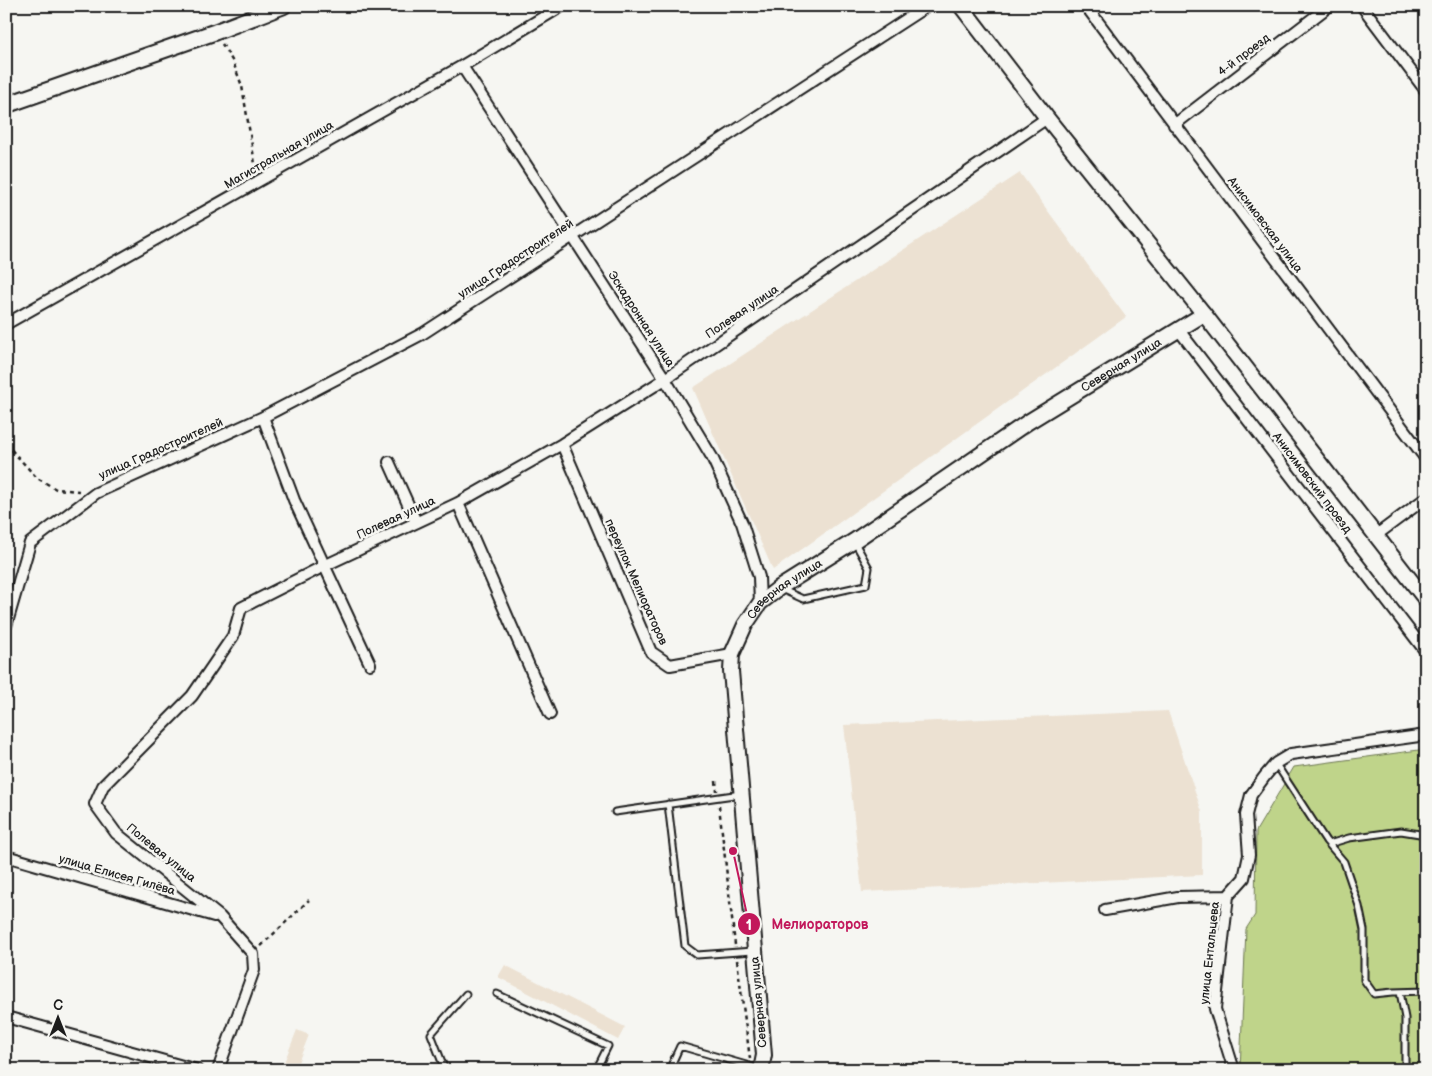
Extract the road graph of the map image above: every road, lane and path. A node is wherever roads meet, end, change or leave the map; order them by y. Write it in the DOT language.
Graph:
graph roads {
  1 [pos="282,6"];
  2 [pos="562,6"];
  3 [pos="927,6"];
  4 [pos="961,6"];
  5 [pos="1086,6"];
  6 [pos="1329,6"];
  7 [pos="1362,6"];
  8 [pos="214,32"];
  9 [pos="462,66"];
  10 [pos="1426,91"];
  11 [pos="6,105"];
  12 [pos="1047,118"];
  13 [pos="1174,124"];
  14 [pos="258,181"];
  15 [pos="574,236"];
  16 [pos="1204,314"];
  17 [pos="6,324"];
  18 [pos="1178,329"];
  19 [pos="665,379"];
  20 [pos="263,417"];
  21 [pos="6,444"];
  22 [pos="562,444"];
  23 [pos="1426,459"];
  24 [pos="389,462"];
  25 [pos="96,493"];
  26 [pos="1426,498"];
  27 [pos="458,503"];
  28 [pos="416,522"];
  29 [pos="1375,536"];
  30 [pos="854,541"];
  31 [pos="326,565"];
  32 [pos="779,588"];
  33 [pos="1426,600"];
  34 [pos="760,603"];
  35 [pos="6,626"];
  36 [pos="1426,652"];
  37 [pos="732,654"];
  38 [pos="370,664"];
  39 [pos="550,714"];
  40 [pos="1426,736"];
  41 [pos="1276,763"];
  42 [pos="716,781"];
  43 [pos="741,794"];
  44 [pos="718,797"];
  45 [pos="668,804"];
  46 [pos="615,812"];
  47 [pos="1426,835"];
  48 [pos="1329,844"];
  49 [pos="6,856"];
  50 [pos="1228,896"];
  51 [pos="309,900"];
  52 [pos="1105,910"];
  53 [pos="220,917"];
  54 [pos="755,951"];
  55 [pos="736,952"];
  56 [pos="253,954"];
  57 [pos="1426,991"];
  58 [pos="1400,992"];
  59 [pos="466,994"];
  60 [pos="497,994"];
  61 [pos="6,1018"];
  62 [pos="757,1068"];
  63 [pos="197,1070"];
  64 [pos="218,1070"];
  65 [pos="445,1070"];
  66 [pos="596,1070"];
  67 [pos="670,1070"];
  68 [pos="1234,1070"];
  69 [pos="1405,1070"];
  1 -- 8 [label="main road"];
  2 -- 9 [label="street, Магистральная улица"];
  3 -- 15 [label="street, улица Градостроителей"];
  4 -- 12 [label="street"];
  5 -- 13 [label="street, Анисимовская улица"];
  6 -- 13 [label="street, 4-й проезд"];
  7 -- 10 [label="street"];
  8 -- 11 [label="main road"];
  8 -- 14 [label="path"];
  9 -- 14 [label="street, Магистральная улица"];
  9 -- 15 [label="street, Эскадронная улица"];
  12 -- 16 [label="street"];
  12 -- 19 [label="street, Полевая улица"];
  13 -- 23 [label="street, Анисимовская улица"];
  14 -- 17 [label="street, Магистральная улица"];
  15 -- 19 [label="street, Эскадронная улица"];
  15 -- 20 [label="street, улица Градостроителей"];
  16 -- 18 [label="street, Северная улица"];
  16 -- 29 [label="street"];
  18 -- 30 [label="street, Северная улица"];
  18 -- 36 [label="street, Анисимовский проезд"];
  19 -- 22 [label="street, Полевая улица"];
  19 -- 34 [label="street, Эскадронная улица"];
  20 -- 25 [label="street, улица Градостроителей"];
  20 -- 31 [label="street"];
  21 -- 25 [label="path"];
  22 -- 27 [label="street, Полевая улица"];
  22 -- 37 [label="street, переулок Мелиораторов"];
  24 -- 28 [label="street"];
  25 -- 35 [label="street, улица Градостроителей"];
  26 -- 29 [label="street"];
  27 -- 28 [label="street, Полевая улица"];
  27 -- 39 [label="street"];
  28 -- 31 [label="street, Полевая улица"];
  29 -- 33 [label="street"];
  30 -- 32 [label="street, Северная улица"];
  30 -- 32 [label="lane"];
  31 -- 38 [label="street"];
  31 -- 53 [label="street, Полевая улица"];
  32 -- 34 [label="street, Северная улица"];
  34 -- 37 [label="street, Северная улица"];
  37 -- 43 [label="street, Северная улица"];
  40 -- 41 [label="street"];
  41 -- 48 [label="lane"];
  41 -- 50 [label="street"];
  42 -- 44 [label="path"];
  43 -- 44 [label="lane"];
  43 -- 54 [label="street, Северная улица"];
  44 -- 45 [label="lane"];
  44 -- 55 [label="path"];
  45 -- 46 [label="lane"];
  45 -- 55 [label="lane"];
  47 -- 48 [label="lane"];
  48 -- 58 [label="lane"];
  49 -- 53 [label="street, улица Елисея Гилёва"];
  50 -- 52 [label="street"];
  50 -- 68 [label="street, улица Ентальцева"];
  51 -- 56 [label="path"];
  53 -- 56 [label="street, Полевая улица"];
  54 -- 55 [label="lane"];
  54 -- 62 [label="street, Северная улица"];
  55 -- 62 [label="path"];
  56 -- 64 [label="street"];
  57 -- 58 [label="lane"];
  58 -- 69 [label="lane"];
  59 -- 65 [label="lane"];
  60 -- 66 [label="lane"];
  61 -- 63 [label="street"];
  62 -- 67 [label="lane"];
}
